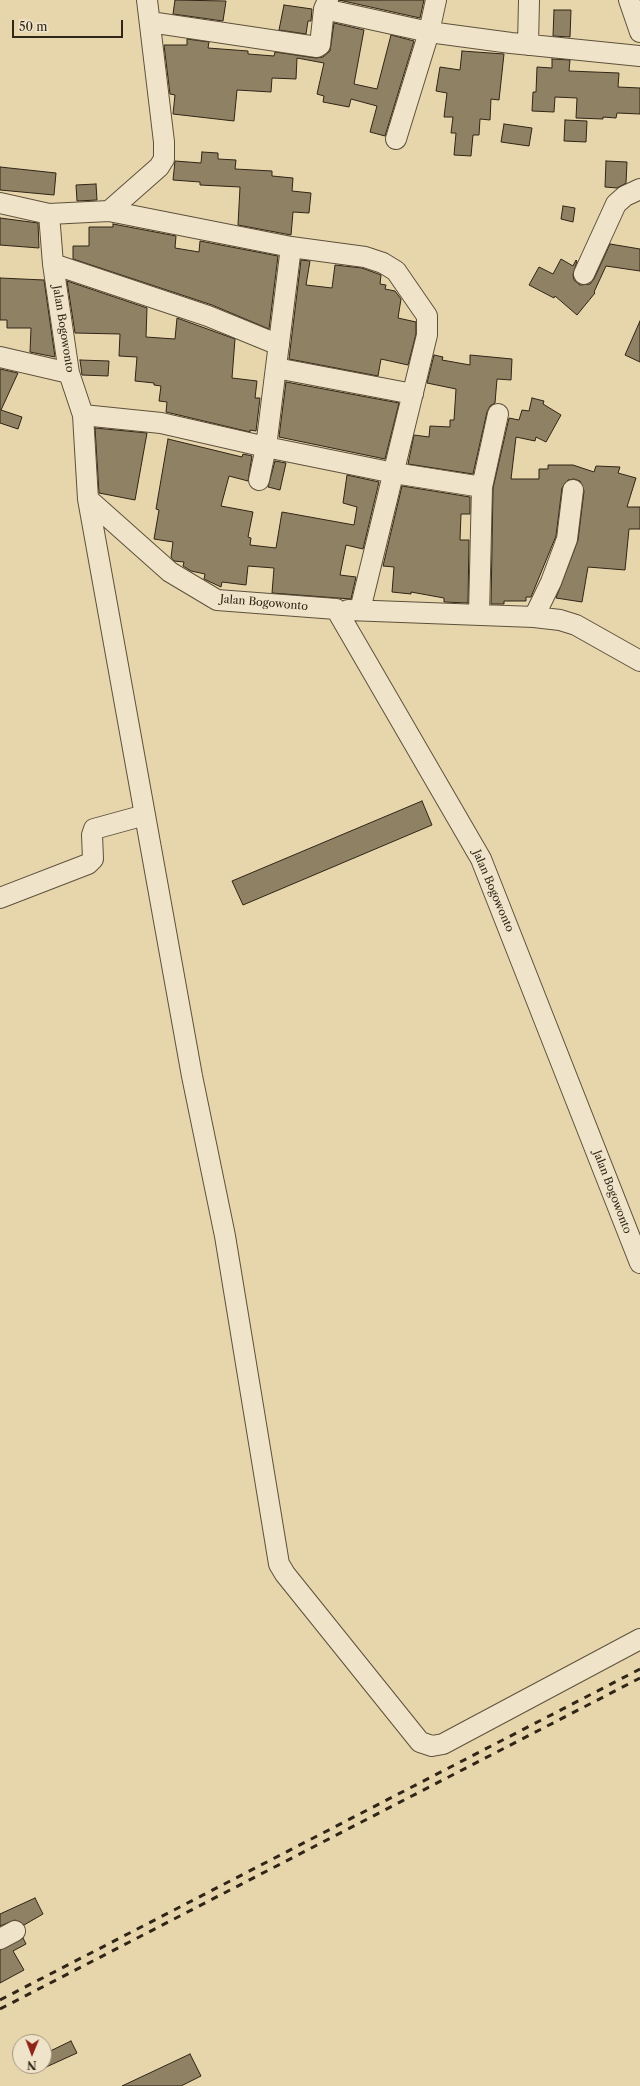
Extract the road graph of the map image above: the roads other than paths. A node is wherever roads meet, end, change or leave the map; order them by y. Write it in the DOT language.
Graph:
graph roads {
  1 [pos="147,0"];
  2 [pos="436,0"];
  3 [pos="529,0"];
  4 [pos="629,0"];
  5 [pos="326,5"];
  6 [pos="150,22"];
  7 [pos="429,32"];
  8 [pos="640,32"];
  9 [pos="528,45"];
  10 [pos="640,56"];
  11 [pos="396,139"];
  12 [pos="640,189"];
  13 [pos="0,203"];
  14 [pos="109,211"];
  15 [pos="49,214"];
  16 [pos="291,247"];
  17 [pos="53,264"];
  18 [pos="584,274"];
  19 [pos="279,345"];
  20 [pos="0,357"];
  21 [pos="276,368"];
  22 [pos="69,373"];
  23 [pos="413,394"];
  24 [pos="498,414"];
  25 [pos="83,415"];
  26 [pos="266,447"];
  27 [pos="394,473"];
  28 [pos="259,480"];
  29 [pos="482,487"];
  30 [pos="572,490"];
  31 [pos="88,499"];
  32 [pos="336,610"];
  33 [pos="360,610"];
  34 [pos="479,615"];
  35 [pos="534,617"];
  36 [pos="640,661"];
  37 [pos="145,815"];
  38 [pos="0,898"];
  39 [pos="640,1263"];
  40 [pos="640,1639"];
  1 -- 6 [label="street"];
  2 -- 7 [label="street"];
  3 -- 9 [label="street"];
  4 -- 8 [label="street"];
  5 -- 6 [label="street"];
  5 -- 7 [label="street"];
  6 -- 14 [label="street"];
  7 -- 9 [label="street"];
  7 -- 11 [label="street"];
  9 -- 10 [label="street"];
  12 -- 18 [label="street"];
  13 -- 15 [label="street"];
  14 -- 15 [label="street"];
  14 -- 16 [label="street"];
  15 -- 17 [label="street, Jalan Bogowonto"];
  16 -- 19 [label="street"];
  16 -- 23 [label="street"];
  17 -- 19 [label="street"];
  17 -- 22 [label="street, Jalan Bogowonto"];
  19 -- 21 [label="street"];
  20 -- 22 [label="street"];
  21 -- 23 [label="street"];
  21 -- 26 [label="street"];
  22 -- 25 [label="street, Jalan Bogowonto"];
  23 -- 27 [label="street"];
  24 -- 29 [label="street"];
  25 -- 26 [label="street"];
  25 -- 31 [label="street, Jalan Bogowonto"];
  26 -- 27 [label="street"];
  26 -- 28 [label="street"];
  27 -- 29 [label="street"];
  27 -- 33 [label="street"];
  29 -- 34 [label="street"];
  30 -- 35 [label="street"];
  31 -- 32 [label="street, Jalan Bogowonto"];
  31 -- 37 [label="street"];
  32 -- 33 [label="street"];
  32 -- 39 [label="street, Jalan Bogowonto"];
  33 -- 34 [label="street"];
  34 -- 35 [label="street"];
  35 -- 36 [label="street"];
  37 -- 38 [label="street"];
  37 -- 40 [label="street"];
}
